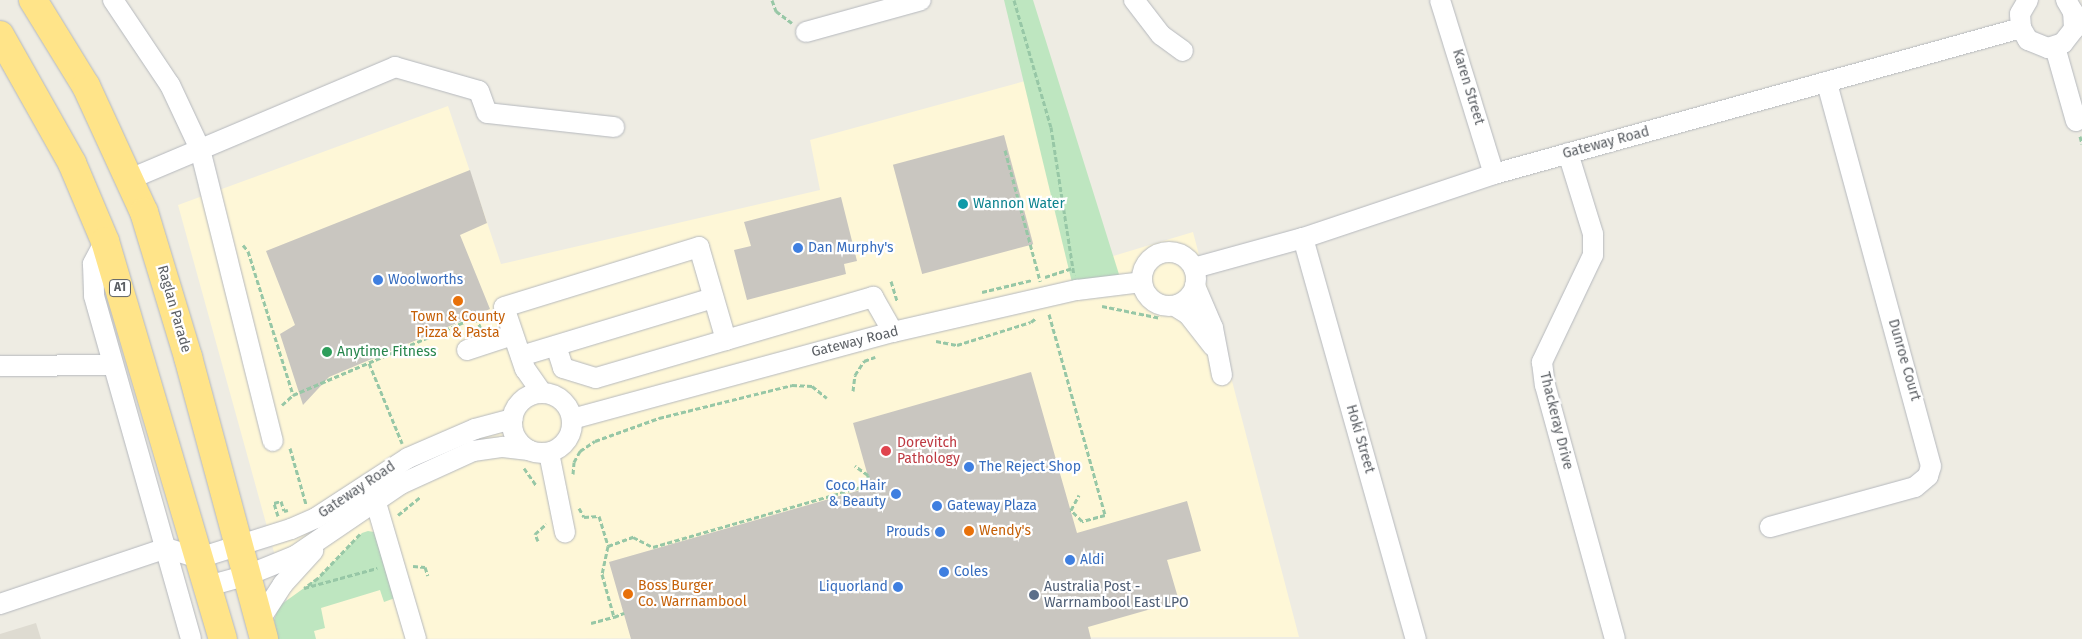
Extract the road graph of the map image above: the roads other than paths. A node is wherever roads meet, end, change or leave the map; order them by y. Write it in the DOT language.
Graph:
graph roads {
  1 [pos="33,0"];
  2 [pos="114,0"];
  3 [pos="921,0"];
  4 [pos="1134,0"];
  5 [pos="1440,0"];
  6 [pos="2028,0"];
  7 [pos="2074,7"];
  8 [pos="2020,28"];
  9 [pos="806,32"];
  10 [pos="0,35"];
  11 [pos="2055,47"];
  12 [pos="1183,51"];
  13 [pos="1827,82"];
  14 [pos="2076,121"];
  15 [pos="614,128"];
  16 [pos="200,149"];
  17 [pos="1568,153"];
  18 [pos="1494,174"];
  19 [pos="130,179"];
  20 [pos="1303,238"];
  21 [pos="105,241"];
  22 [pos="1195,277"];
  23 [pos="1142,282"];
  24 [pos="873,297"];
  25 [pos="713,298"];
  26 [pos="1182,310"];
  27 [pos="894,332"];
  28 [pos="513,335"];
  29 [pos="871,337"];
  30 [pos="726,340"];
  31 [pos="556,346"];
  32 [pos="467,350"];
  33 [pos="1218,354"];
  34 [pos="523,363"];
  35 [pos="113,365"];
  36 [pos="0,366"];
  37 [pos="1222,375"];
  38 [pos="542,393"];
  39 [pos="522,401"];
  40 [pos="572,418"];
  41 [pos="513,419"];
  42 [pos="281,443"];
  43 [pos="549,453"];
  44 [pos="523,456"];
  45 [pos="376,503"];
  46 [pos="1770,528"];
  47 [pos="566,532"];
  48 [pos="324,539"];
  49 [pos="240,546"];
  50 [pos="166,548"];
  51 [pos="200,558"];
  52 [pos="248,575"];
  53 [pos="208,586"];
  54 [pos="0,604"];
  55 [pos="262,630"];
  56 [pos="191,639"];
  57 [pos="223,639"];
  58 [pos="416,639"];
  59 [pos="1416,639"];
  60 [pos="1615,639"];
  1 -- 19 [label="highway, Raglan Parade"];
  2 -- 16 [label="street"];
  3 -- 9 [label="street"];
  4 -- 12 [label="street"];
  5 -- 18 [label="street, Karen Street"];
  6 -- 8 [label="street"];
  7 -- 11 [label="street"];
  8 -- 11 [label="street"];
  8 -- 13 [label="street, Gateway Road"];
  10 -- 21 [label="highway, A1"];
  11 -- 14 [label="street"];
  13 -- 17 [label="street, Gateway Road"];
  13 -- 46 [label="street, Dunroe Court"];
  15 -- 16 [label="street"];
  16 -- 19 [label="street"];
  16 -- 42 [label="street"];
  17 -- 18 [label="street, Gateway Road"];
  17 -- 60 [label="street, Thackeray Drive"];
  18 -- 20 [label="street, Gateway Road"];
  19 -- 49 [label="highway, Raglan Parade"];
  20 -- 22 [label="street, Gateway Road"];
  20 -- 59 [label="street, Hoki Street"];
  21 -- 35 [label="street"];
  21 -- 51 [label="highway, A1"];
  22 -- 23 [label="street"];
  22 -- 26 [label="street"];
  22 -- 33 [label="street"];
  23 -- 26 [label="street"];
  23 -- 27 [label="street, Gateway Road"];
  24 -- 27 [label="street"];
  24 -- 29 [label="street"];
  24 -- 30 [label="street"];
  25 -- 28 [label="street"];
  25 -- 30 [label="street"];
  25 -- 31 [label="street"];
  26 -- 33 [label="street"];
  27 -- 29 [label="street, Gateway Road"];
  28 -- 32 [label="street"];
  28 -- 34 [label="street"];
  29 -- 40 [label="street, Gateway Road"];
  30 -- 31 [label="street"];
  31 -- 34 [label="street"];
  33 -- 37 [label="street"];
  34 -- 38 [label="street"];
  34 -- 39 [label="street"];
  35 -- 36 [label="street"];
  35 -- 50 [label="street"];
  38 -- 39 [label="street"];
  38 -- 40 [label="street"];
  39 -- 41 [label="street"];
  40 -- 43 [label="street"];
  41 -- 44 [label="street"];
  41 -- 49 [label="street, Gateway Road"];
  43 -- 44 [label="street"];
  43 -- 47 [label="street"];
  44 -- 45 [label="street, Gateway Road"];
  45 -- 48 [label="street, Gateway Road"];
  45 -- 58 [label="street"];
  48 -- 52 [label="street, Gateway Road"];
  48 -- 55 [label="street, Gateway Road"];
  49 -- 51 [label="street, Gateway Road"];
  49 -- 52 [label="highway, Raglan Parade"];
  50 -- 51 [label="street"];
  50 -- 54 [label="street"];
  50 -- 56 [label="street"];
  51 -- 53 [label="highway, A1"];
  52 -- 53 [label="street, Gateway Road"];
  52 -- 55 [label="highway, Raglan Parade"];
  53 -- 57 [label="highway, A1"];
}
